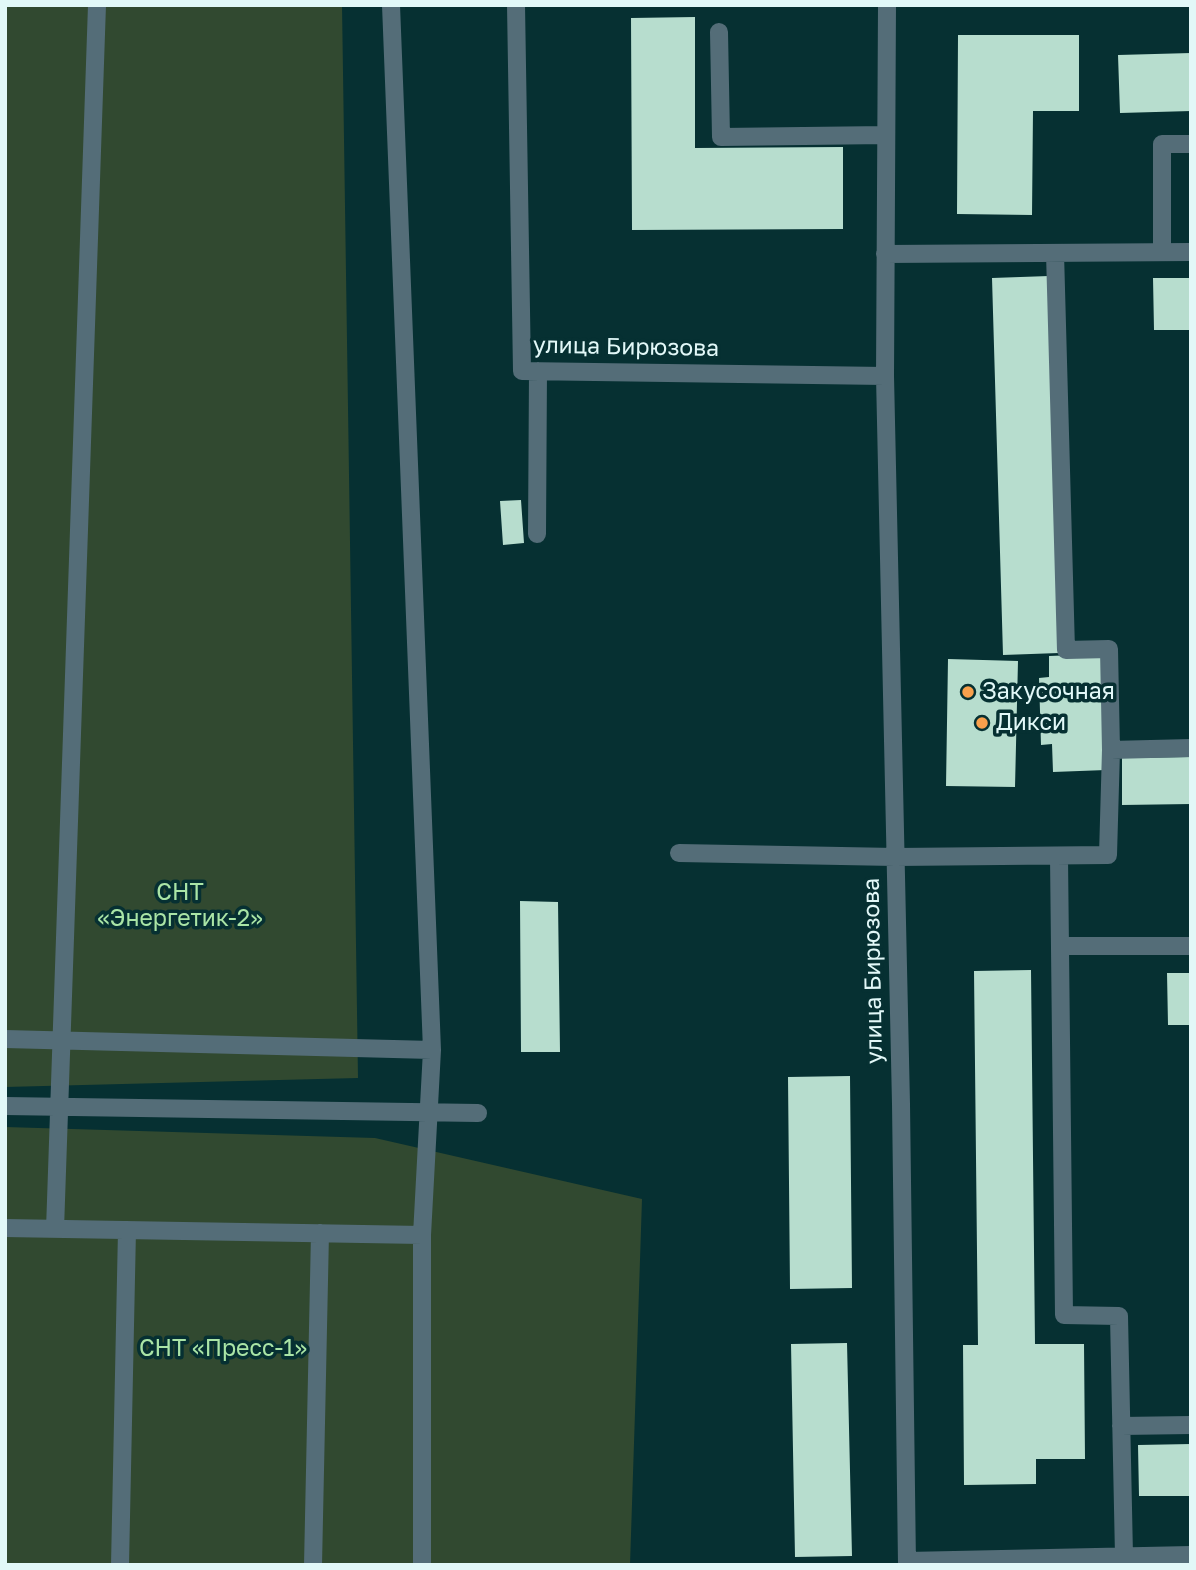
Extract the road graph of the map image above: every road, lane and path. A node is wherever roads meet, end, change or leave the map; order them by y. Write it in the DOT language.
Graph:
graph roads {
  1 [pos="97,5"];
  2 [pos="391,5"];
  3 [pos="516,5"];
  4 [pos="887,5"];
  5 [pos="719,32"];
  6 [pos="886,135"];
  7 [pos="1191,144"];
  8 [pos="1162,252"];
  9 [pos="1191,252"];
  10 [pos="1055,253"];
  11 [pos="885,254"];
  12 [pos="538,371"];
  13 [pos="885,376"];
  14 [pos="537,534"];
  15 [pos="1191,748"];
  16 [pos="1111,750"];
  17 [pos="679,853"];
  18 [pos="895,857"];
  19 [pos="1059,857"];
  20 [pos="1060,946"];
  21 [pos="1191,946"];
  22 [pos="5,1039"];
  23 [pos="62,1041"];
  24 [pos="432,1050"];
  25 [pos="5,1106"];
  26 [pos="59,1107"];
  27 [pos="478,1113"];
  28 [pos="5,1228"];
  29 [pos="55,1229"];
  30 [pos="127,1230"];
  31 [pos="320,1233"];
  32 [pos="422,1235"];
  33 [pos="1191,1425"];
  34 [pos="1121,1426"];
  35 [pos="1191,1555"];
  36 [pos="1124,1556"];
  37 [pos="1067,1561"];
  38 [pos="907,1563"];
  39 [pos="120,1565"];
  40 [pos="313,1565"];
  41 [pos="422,1565"];
  1 -- 23 [label="street"];
  2 -- 24 [label="street"];
  3 -- 12 [label="street, улица Бирюзова"];
  4 -- 6 [label="street, улица Бирюзова"];
  5 -- 6 [label="street"];
  6 -- 11 [label="street, улица Бирюзова"];
  7 -- 8 [label="street"];
  8 -- 9 [label="street"];
  8 -- 10 [label="street"];
  10 -- 11 [label="street"];
  10 -- 16 [label="street"];
  11 -- 13 [label="street, улица Бирюзова"];
  12 -- 13 [label="street, улица Бирюзова"];
  12 -- 14 [label="street"];
  13 -- 18 [label="street, улица Бирюзова"];
  15 -- 16 [label="street"];
  16 -- 19 [label="street"];
  17 -- 18 [label="street"];
  18 -- 19 [label="street"];
  18 -- 38 [label="street, улица Бирюзова"];
  19 -- 20 [label="street"];
  20 -- 21 [label="street"];
  20 -- 34 [label="street"];
  22 -- 23 [label="street"];
  23 -- 24 [label="street"];
  23 -- 26 [label="street"];
  24 -- 32 [label="street"];
  25 -- 26 [label="street"];
  26 -- 27 [label="street"];
  26 -- 29 [label="street"];
  28 -- 29 [label="street"];
  29 -- 30 [label="street"];
  30 -- 31 [label="street"];
  30 -- 39 [label="street"];
  31 -- 32 [label="street"];
  31 -- 40 [label="street"];
  32 -- 41 [label="street"];
  33 -- 34 [label="street"];
  34 -- 36 [label="street"];
  35 -- 36 [label="street"];
  36 -- 37 [label="street"];
  37 -- 38 [label="street"];
}
